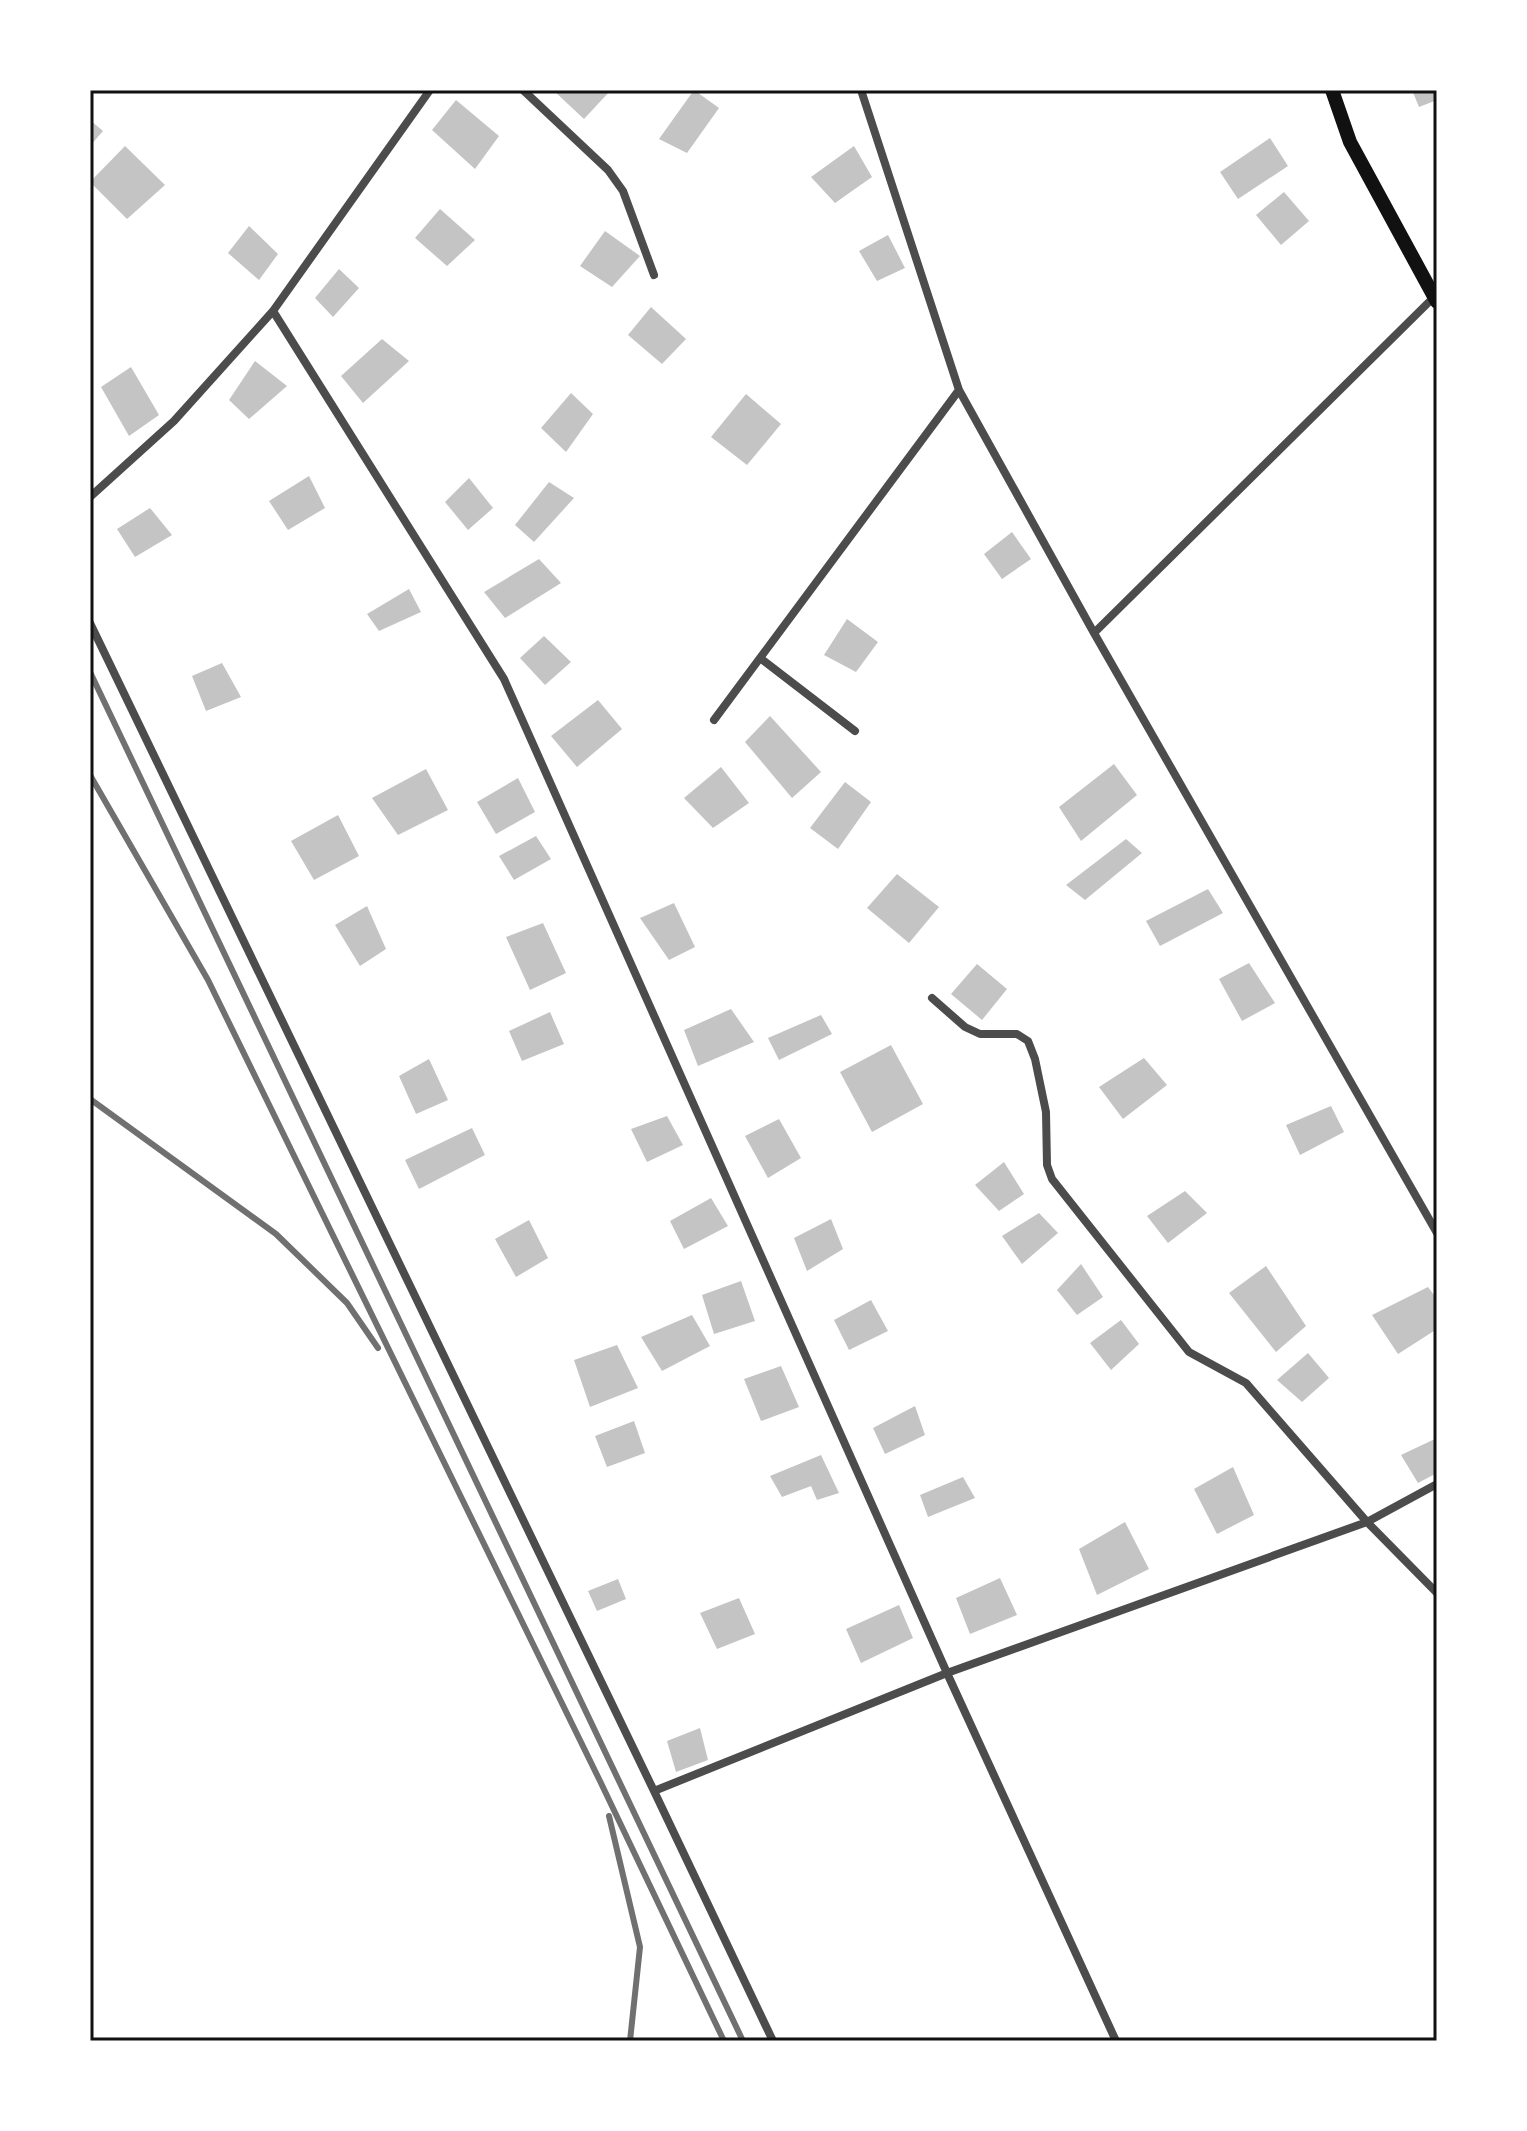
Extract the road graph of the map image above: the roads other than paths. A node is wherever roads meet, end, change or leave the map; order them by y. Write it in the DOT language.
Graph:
graph roads {
  1 [pos="430,90"];
  2 [pos="523,90"];
  3 [pos="861,90"];
  4 [pos="1332,90"];
  5 [pos="654,275"];
  6 [pos="1436,300"];
  7 [pos="273,311"];
  8 [pos="959,390"];
  9 [pos="90,497"];
  10 [pos="90,623"];
  11 [pos="1094,633"];
  12 [pos="760,658"];
  13 [pos="714,720"];
  14 [pos="855,731"];
  15 [pos="932,998"];
  16 [pos="1437,1233"];
  17 [pos="1437,1484"];
  18 [pos="1367,1522"];
  19 [pos="1437,1593"];
  20 [pos="947,1673"];
  21 [pos="654,1791"];
  22 [pos="773,2041"];
  23 [pos="1116,2041"];
  1 -- 7 [label="street"];
  2 -- 5 [label="street"];
  3 -- 8 [label="street"];
  4 -- 6 [label="main road"];
  6 -- 11 [label="street"];
  7 -- 9 [label="street"];
  7 -- 20 [label="street"];
  8 -- 11 [label="street"];
  8 -- 12 [label="street"];
  10 -- 21 [label="street"];
  11 -- 16 [label="street"];
  12 -- 13 [label="street"];
  12 -- 14 [label="street"];
  15 -- 18 [label="street"];
  17 -- 18 [label="street"];
  18 -- 19 [label="street"];
  18 -- 20 [label="street"];
  20 -- 21 [label="street"];
  20 -- 23 [label="street"];
  21 -- 22 [label="street"];
}
